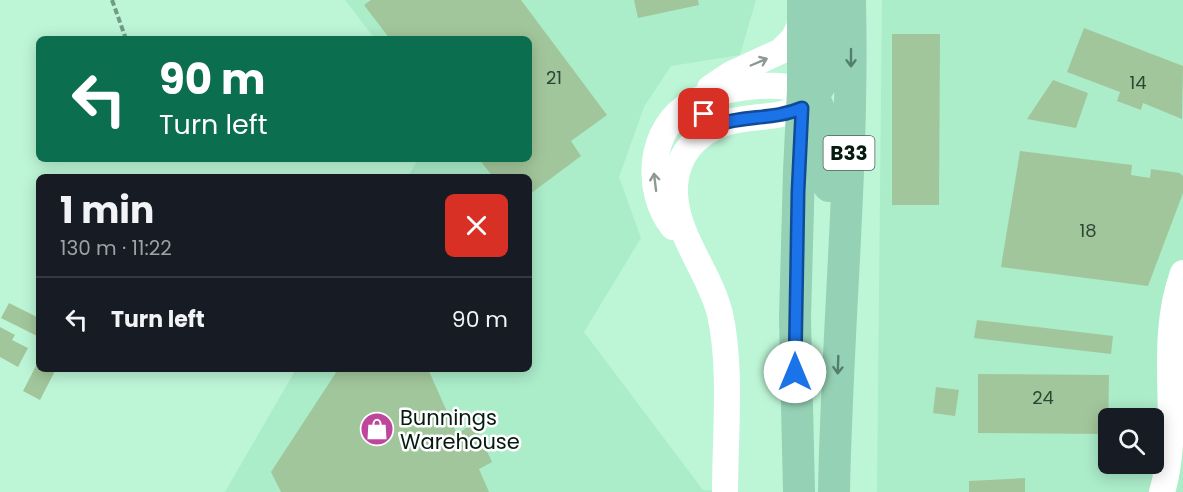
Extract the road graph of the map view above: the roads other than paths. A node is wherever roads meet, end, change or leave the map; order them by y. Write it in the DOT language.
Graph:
graph roads {
  1 [pos="829,0"];
  2 [pos="850,0"];
  3 [pos="803,9"];
  4 [pos="806,98"];
  5 [pos="691,103"];
  6 [pos="716,125"];
  7 [pos="693,250"];
  8 [pos="1183,273"];
  9 [pos="840,306"];
  10 [pos="725,492"];
  11 [pos="798,492"];
  12 [pos="834,492"];
  13 [pos="1162,492"];
  1 -- 4 [label="main road"];
  2 -- 9 [label="main road, B33, one-way"];
  3 -- 4 [label="main road, B33"];
  5 -- 3 [label="street, one-way"];
  4 -- 5 [label="street"];
  4 -- 6 [label="street"];
  4 -- 9 [label="main road"];
  4 -- 11 [label="main road, B33"];
  5 -- 6 [label="street"];
  7 -- 5 [label="street, one-way"];
  6 -- 7 [label="street"];
  7 -- 10 [label="street"];
  8 -- 13 [label="street"];
  9 -- 12 [label="main road, B33, one-way"];
}
